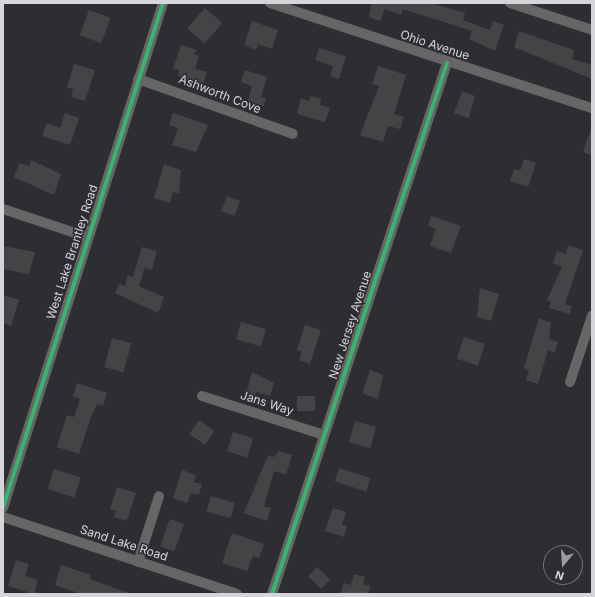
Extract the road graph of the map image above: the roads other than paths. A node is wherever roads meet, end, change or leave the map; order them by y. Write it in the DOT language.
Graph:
graph roads {
  1 [pos="163,3"];
  2 [pos="270,3"];
  3 [pos="510,3"];
  4 [pos="592,30"];
  5 [pos="447,63"];
  6 [pos="138,78"];
  7 [pos="592,108"];
  8 [pos="293,134"];
  9 [pos="3,209"];
  10 [pos="87,236"];
  11 [pos="592,316"];
  12 [pos="570,382"];
  13 [pos="202,396"];
  14 [pos="324,435"];
  15 [pos="159,496"];
  16 [pos="3,508"];
  17 [pos="3,517"];
  18 [pos="138,562"];
  19 [pos="237,594"];
  20 [pos="272,594"];
  1 -- 6 [label="street, West Lake Brantley Road"];
  2 -- 5 [label="street, Ohio Avenue"];
  3 -- 4 [label="street"];
  5 -- 7 [label="street, Ohio Avenue"];
  5 -- 14 [label="street, New Jersey Avenue"];
  6 -- 8 [label="street, Ashworth Cove"];
  6 -- 10 [label="street, West Lake Brantley Road"];
  9 -- 10 [label="street"];
  10 -- 16 [label="street, West Lake Brantley Road"];
  11 -- 12 [label="street"];
  13 -- 14 [label="street, Jans Way"];
  14 -- 20 [label="street, New Jersey Avenue"];
  15 -- 18 [label="street"];
  17 -- 18 [label="street, Sand Lake Road"];
  18 -- 19 [label="street, Sand Lake Road"];
}
